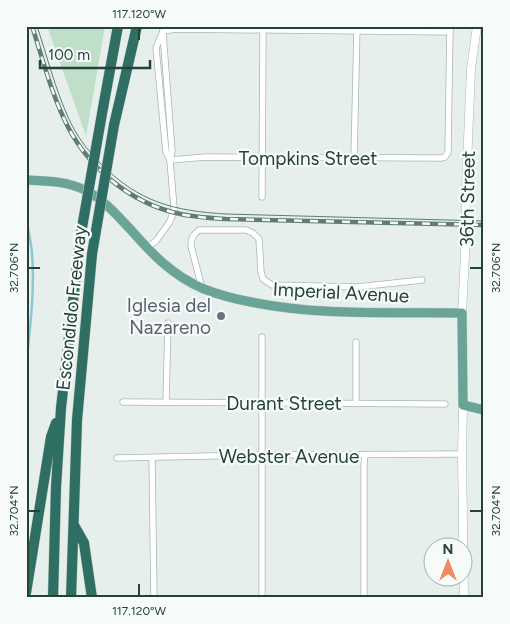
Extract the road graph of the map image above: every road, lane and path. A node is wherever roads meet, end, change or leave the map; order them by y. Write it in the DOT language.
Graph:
graph roads {
  1 [pos="118,26"];
  2 [pos="137,26"];
  3 [pos="477,26"];
  4 [pos="176,28"];
  5 [pos="263,28"];
  6 [pos="357,29"];
  7 [pos="450,29"];
  8 [pos="445,157"];
  9 [pos="262,158"];
  10 [pos="354,158"];
  11 [pos="170,160"];
  12 [pos="30,180"];
  13 [pos="262,197"];
  14 [pos="148,248"];
  15 [pos="422,280"];
  16 [pos="202,288"];
  17 [pos="462,313"];
  18 [pos="168,323"];
  19 [pos="262,336"];
  20 [pos="356,342"];
  21 [pos="122,402"];
  22 [pos="166,402"];
  23 [pos="262,403"];
  24 [pos="356,403"];
  25 [pos="445,404"];
  26 [pos="463,405"];
  27 [pos="60,408"];
  28 [pos="484,410"];
  29 [pos="462,454"];
  30 [pos="261,455"];
  31 [pos="365,455"];
  32 [pos="117,458"];
  33 [pos="152,458"];
  34 [pos="74,525"];
  35 [pos="26,593"];
  36 [pos="53,598"];
  37 [pos="71,598"];
  38 [pos="92,598"];
  39 [pos="154,598"];
  40 [pos="262,598"];
  41 [pos="364,598"];
  42 [pos="464,598"];
  1 -- 27 [label="highway, Escondido Freeway, bridge"];
  2 -- 34 [label="highway, Escondido Freeway, bridge"];
  3 -- 17 [label="main road, 36th Street, bridge"];
  4 -- 5 [label="street"];
  4 -- 11 [label="street"];
  5 -- 6 [label="street"];
  5 -- 9 [label="street"];
  6 -- 7 [label="street"];
  6 -- 10 [label="street"];
  7 -- 8 [label="street, 36th Street"];
  8 -- 10 [label="street, Tompkins Street"];
  9 -- 10 [label="street, Tompkins Street"];
  9 -- 11 [label="street, Tompkins Street"];
  9 -- 13 [label="street"];
  11 -- 14 [label="street"];
  12 -- 14 [label="main road, Imperial Avenue"];
  14 -- 16 [label="main road, Imperial Avenue"];
  15 -- 16 [label="street"];
  16 -- 17 [label="main road, Imperial Avenue"];
  17 -- 26 [label="main road"];
  18 -- 22 [label="street"];
  19 -- 23 [label="street"];
  20 -- 24 [label="street"];
  21 -- 22 [label="street, Durant Street"];
  22 -- 23 [label="street, Durant Street"];
  23 -- 24 [label="street, Durant Street"];
  23 -- 30 [label="street"];
  24 -- 25 [label="street, Durant Street"];
  26 -- 28 [label="main road"];
  26 -- 29 [label="main road"];
  27 -- 35 [label="highway"];
  27 -- 36 [label="highway, Escondido Freeway"];
  29 -- 31 [label="street, Webster Avenue"];
  29 -- 42 [label="main road"];
  30 -- 31 [label="street, Webster Avenue"];
  30 -- 33 [label="street, Webster Avenue"];
  30 -- 40 [label="street"];
  31 -- 41 [label="street"];
  32 -- 33 [label="street, Webster Avenue"];
  33 -- 39 [label="street"];
  34 -- 37 [label="highway, Escondido Freeway"];
  34 -- 38 [label="highway"];
}
